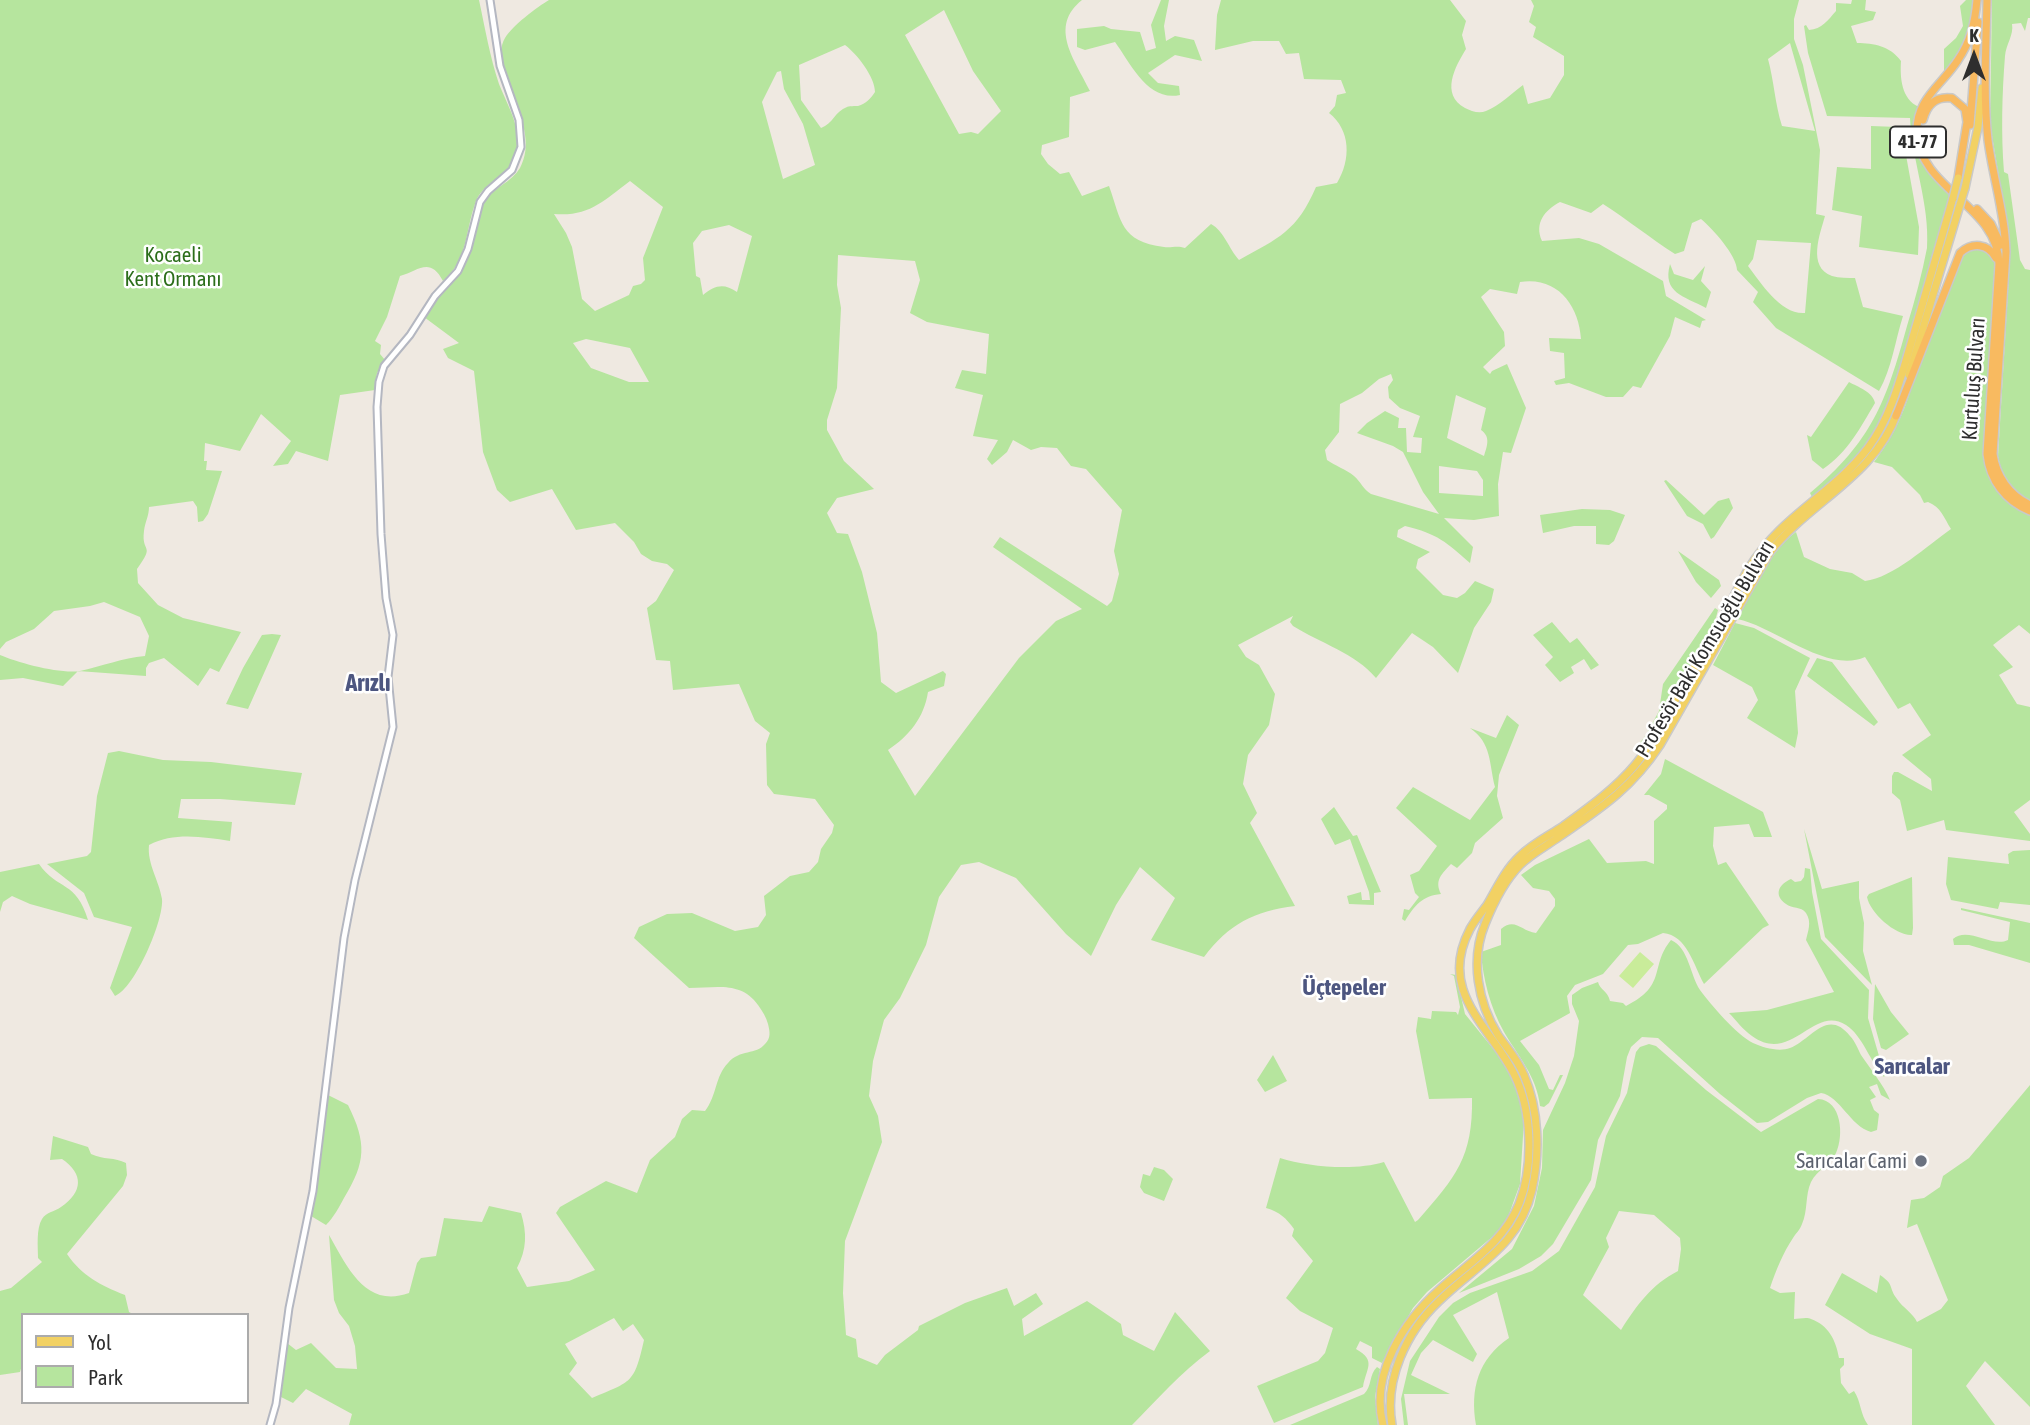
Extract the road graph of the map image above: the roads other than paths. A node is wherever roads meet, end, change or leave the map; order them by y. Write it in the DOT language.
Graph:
graph roads {
  1 [pos="490,0"];
  2 [pos="1978,0"];
  3 [pos="1987,0"];
  4 [pos="1986,33"];
  5 [pos="1958,178"];
  6 [pos="2001,273"];
  7 [pos="1896,416"];
  8 [pos="2030,505"];
  9 [pos="2030,511"];
  10 [pos="1461,960"];
  11 [pos="1478,960"];
  12 [pos="1478,970"];
  13 [pos="1461,971"];
  14 [pos="270,1425"];
  15 [pos="1383,1425"];
  16 [pos="1392,1425"];
  1 -- 14 [label="street"];
  2 -- 5 [label="highway, Profesör Baki Komsuoğlu Bulvarı"];
  2 -- 6 [label="highway, 41-77"];
  3 -- 4 [label="highway, Profesör Baki Komsuoğlu Bulvarı / 41-77"];
  4 -- 6 [label="highway, 41-77"];
  4 -- 7 [label="main road, Profesör Baki Komsuoğlu Bulvarı, bridge"];
  5 -- 6 [label="highway"];
  5 -- 10 [label="main road, Profesör Baki Komsuoğlu Bulvarı, bridge"];
  6 -- 7 [label="highway"];
  6 -- 8 [label="highway, Kurtuluş Bulvarı / 41-77"];
  6 -- 9 [label="highway, Kurtuluş Bulvarı / 41-77"];
  7 -- 11 [label="main road, Profesör Baki Komsuoğlu Bulvarı"];
  10 -- 11 [label="main road"];
  10 -- 13 [label="main road, Profesör Baki Komsuoğlu Bulvarı"];
  11 -- 12 [label="main road, Profesör Baki Komsuoğlu Bulvarı"];
  12 -- 13 [label="main road"];
  12 -- 16 [label="main road, Profesör Baki Komsuoğlu Bulvarı"];
  13 -- 15 [label="main road, Profesör Baki Komsuoğlu Bulvarı"];
}
